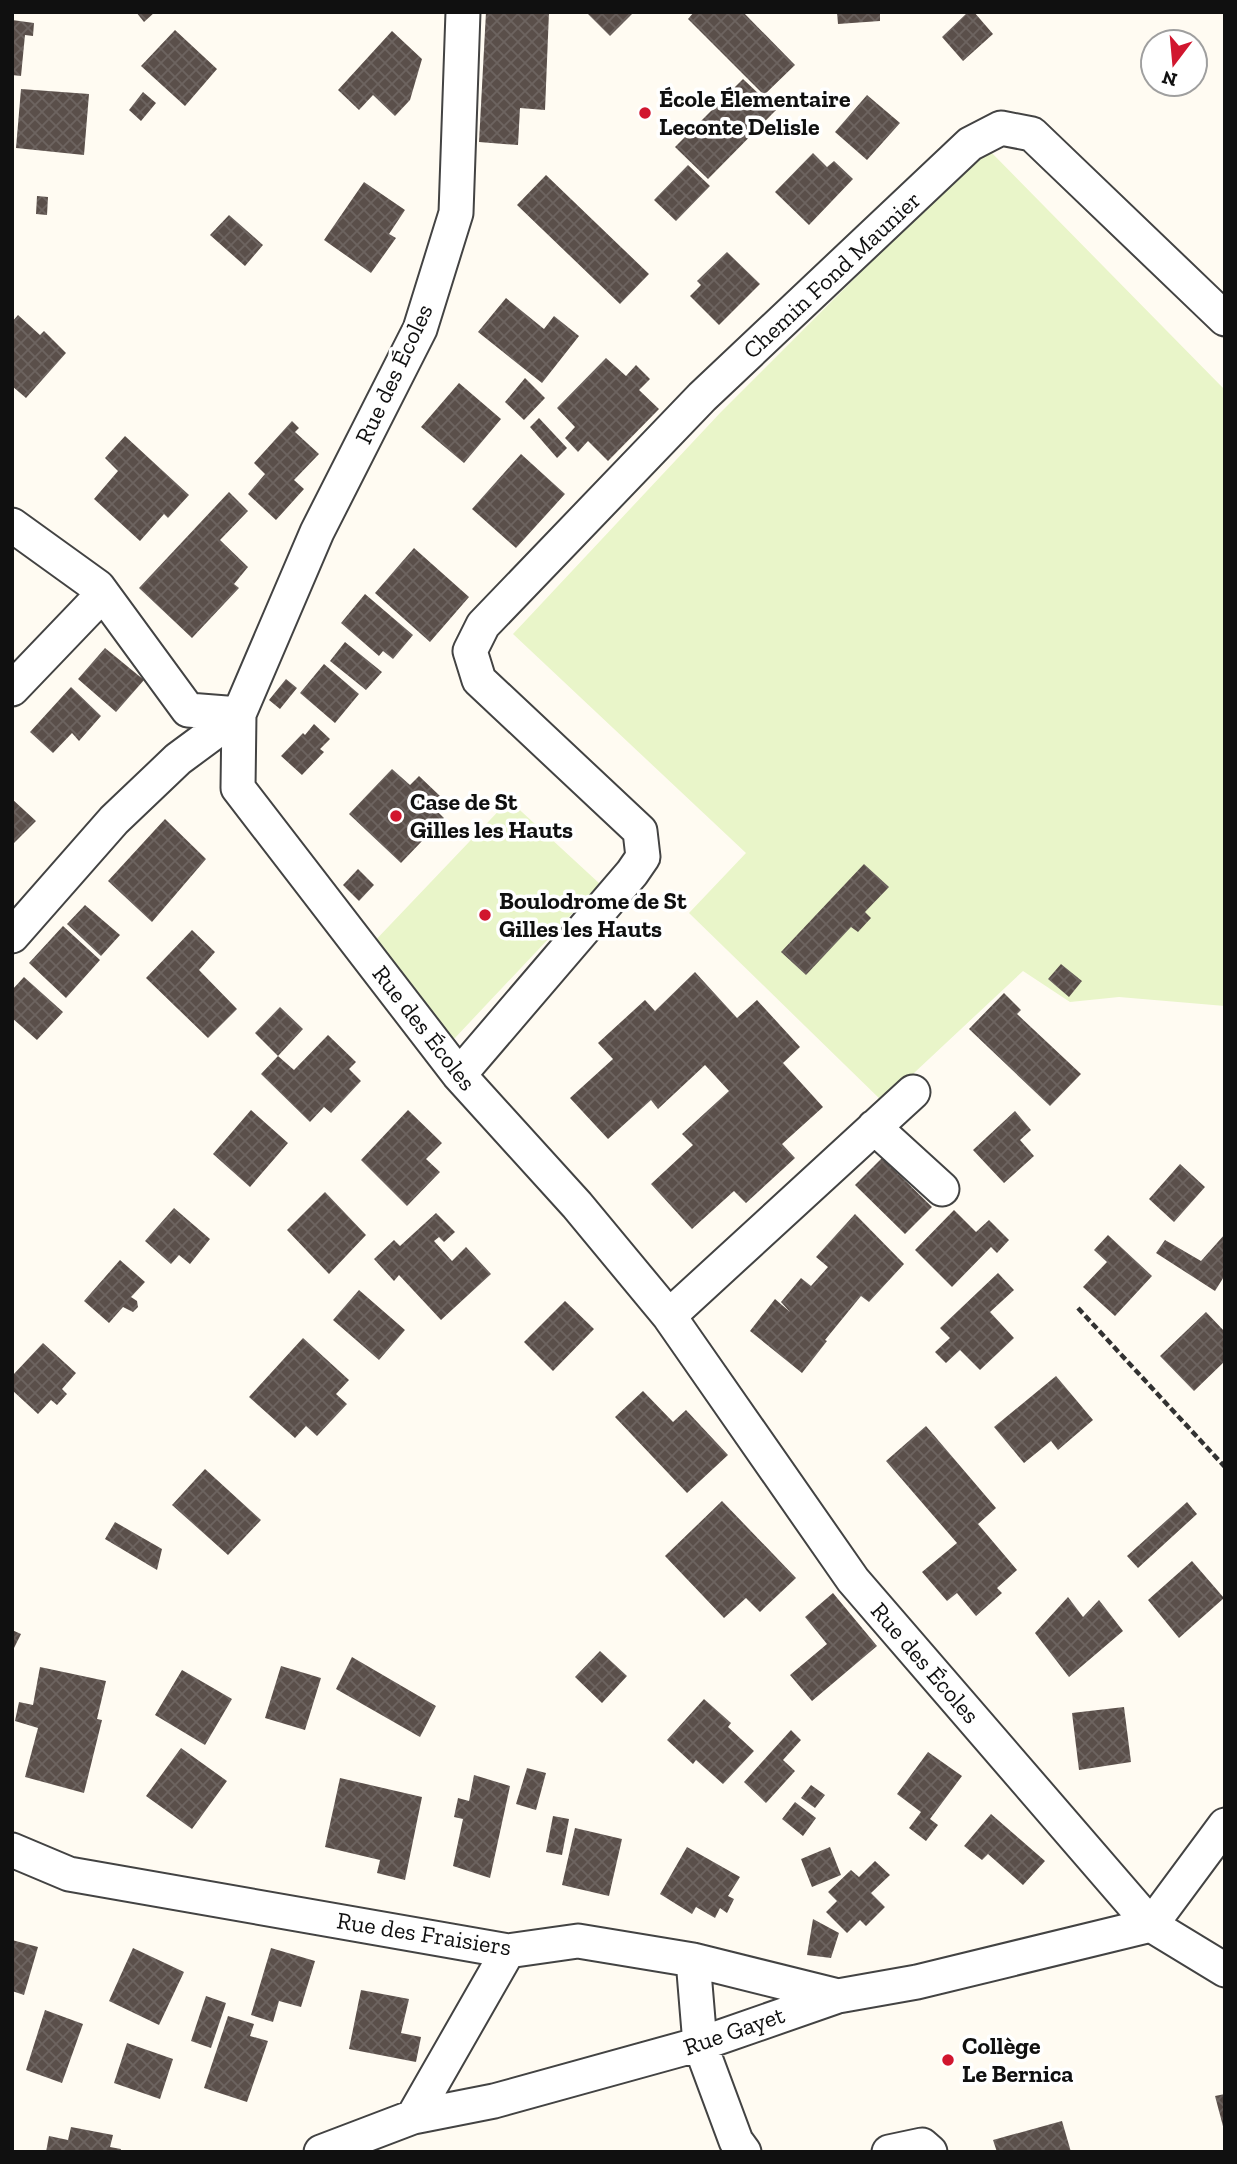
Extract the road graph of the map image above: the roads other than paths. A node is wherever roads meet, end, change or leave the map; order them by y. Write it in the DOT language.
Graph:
graph roads {
  1 [pos="463,12"];
  2 [pos="1225,319"];
  3 [pos="12,525"];
  4 [pos="103,594"];
  5 [pos="12,689"];
  6 [pos="239,714"];
  7 [pos="12,936"];
  8 [pos="459,1075"];
  9 [pos="913,1092"];
  10 [pos="874,1127"];
  11 [pos="942,1189"];
  12 [pos="669,1315"];
  13 [pos="1225,1825"];
  14 [pos="12,1850"];
  15 [pos="1151,1925"];
  16 [pos="509,1951"];
  17 [pos="693,1960"];
  18 [pos="1225,1970"];
  19 [pos="838,1996"];
  20 [pos="700,2045"];
  21 [pos="413,2116"];
  22 [pos="321,2152"];
  23 [pos="744,2152"];
  24 [pos="889,2152"];
  25 [pos="930,2152"];
  1 -- 6 [label="street, Rue des Écoles"];
  2 -- 8 [label="street, Chemin Fond Maunier"];
  3 -- 4 [label="street"];
  4 -- 5 [label="street"];
  4 -- 6 [label="street"];
  6 -- 7 [label="street"];
  6 -- 8 [label="street, Rue des Écoles"];
  8 -- 12 [label="street, Rue des Écoles"];
  9 -- 10 [label="street"];
  10 -- 11 [label="street"];
  10 -- 12 [label="street"];
  12 -- 15 [label="street, Rue des Écoles"];
  13 -- 15 [label="street"];
  14 -- 16 [label="street, Rue des Fraisiers"];
  15 -- 18 [label="street, Rue des Écoles"];
  15 -- 19 [label="street, Rue Gayet"];
  16 -- 17 [label="street, Rue des Fraisiers"];
  16 -- 21 [label="street"];
  17 -- 19 [label="street, Rue des Fraisiers"];
  17 -- 20 [label="street"];
  19 -- 20 [label="street, Rue Gayet"];
  20 -- 21 [label="street, Rue Gayet"];
  20 -- 23 [label="street"];
  21 -- 22 [label="street, Rue Gayet"];
  24 -- 25 [label="street"];
}
